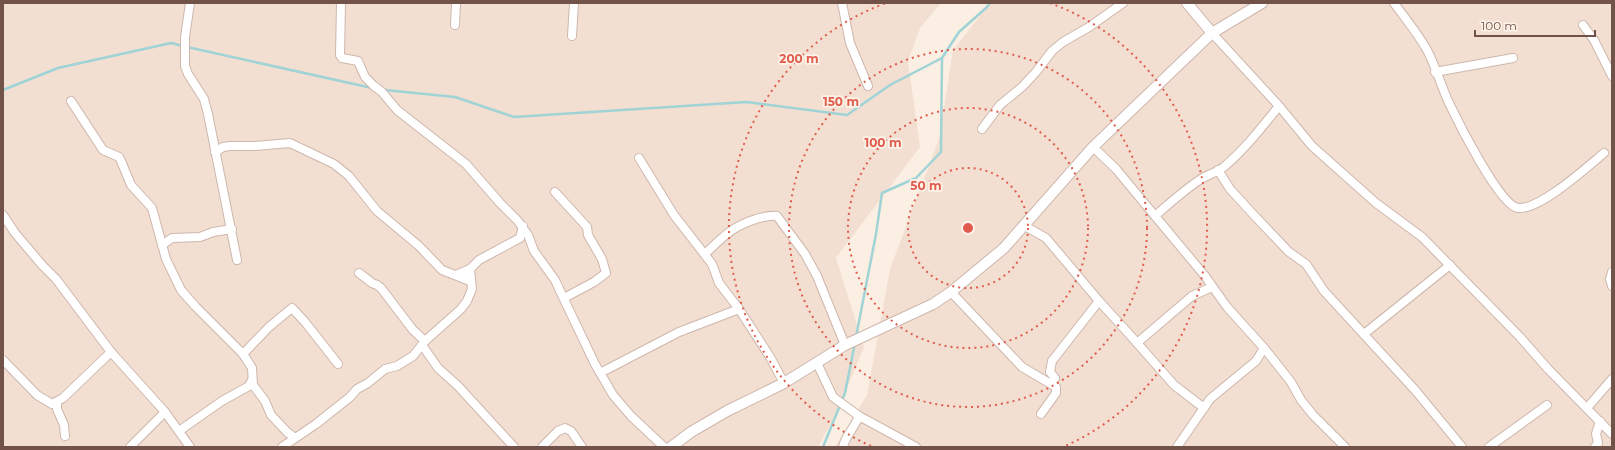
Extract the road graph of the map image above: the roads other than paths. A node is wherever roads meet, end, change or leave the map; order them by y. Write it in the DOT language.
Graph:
graph roads {
  1 [pos="190,3"];
  2 [pos="341,3"];
  3 [pos="456,3"];
  4 [pos="574,3"];
  5 [pos="842,3"];
  6 [pos="1123,3"];
  7 [pos="1187,3"];
  8 [pos="1262,3"];
  9 [pos="1394,3"];
  10 [pos="456,25"];
  11 [pos="1583,25"];
  12 [pos="1212,34"];
  13 [pos="572,36"];
  14 [pos="1513,58"];
  15 [pos="1435,72"];
  16 [pos="1612,76"];
  17 [pos="868,86"];
  18 [pos="71,101"];
  19 [pos="1279,106"];
  20 [pos="982,129"];
  21 [pos="1093,147"];
  22 [pos="215,152"];
  23 [pos="1604,153"];
  24 [pos="638,158"];
  25 [pos="1218,170"];
  26 [pos="555,192"];
  27 [pos="3,215"];
  28 [pos="1156,216"];
  29 [pos="1023,225"];
  30 [pos="523,226"];
  31 [pos="232,229"];
  32 [pos="520,238"];
  33 [pos="530,241"];
  34 [pos="162,245"];
  35 [pos="705,254"];
  36 [pos="237,260"];
  37 [pos="1450,265"];
  38 [pos="470,269"];
  39 [pos="1612,272"];
  40 [pos="359,273"];
  41 [pos="456,275"];
  42 [pos="470,281"];
  43 [pos="1612,286"];
  44 [pos="1212,287"];
  45 [pos="951,292"];
  46 [pos="564,298"];
  47 [pos="1098,301"];
  48 [pos="740,309"];
  49 [pos="1364,334"];
  50 [pos="423,343"];
  51 [pos="1137,343"];
  52 [pos="845,345"];
  53 [pos="1264,348"];
  54 [pos="111,352"];
  55 [pos="243,354"];
  56 [pos="3,360"];
  57 [pos="816,363"];
  58 [pos="338,364"];
  59 [pos="600,373"];
  60 [pos="1612,379"];
  61 [pos="784,383"];
  62 [pos="1052,383"];
  63 [pos="251,384"];
  64 [pos="58,402"];
  65 [pos="1547,405"];
  66 [pos="1204,408"];
  67 [pos="1587,408"];
  68 [pos="165,412"];
  69 [pos="1041,414"];
  70 [pos="859,416"];
  71 [pos="1600,421"];
  72 [pos="179,431"];
  73 [pos="1612,434"];
  74 [pos="65,436"];
  75 [pos="295,438"];
  76 [pos="130,447"];
  77 [pos="190,447"];
  78 [pos="282,447"];
  79 [pos="514,447"];
  80 [pos="542,447"];
  81 [pos="582,447"];
  82 [pos="664,447"];
  83 [pos="671,447"];
  84 [pos="843,447"];
  85 [pos="916,447"];
  86 [pos="1177,447"];
  87 [pos="1345,447"];
  88 [pos="1462,447"];
  89 [pos="1489,447"];
  90 [pos="1596,447"];
  1 -- 22 [label="street"];
  2 -- 30 [label="street"];
  3 -- 10 [label="street"];
  4 -- 13 [label="street"];
  5 -- 17 [label="street"];
  6 -- 20 [label="street"];
  7 -- 12 [label="street"];
  8 -- 12 [label="street"];
  9 -- 15 [label="street"];
  11 -- 16 [label="street"];
  12 -- 19 [label="street"];
  12 -- 21 [label="street"];
  14 -- 15 [label="street"];
  15 -- 23 [label="street"];
  18 -- 34 [label="street"];
  19 -- 25 [label="street"];
  19 -- 37 [label="street"];
  21 -- 28 [label="street"];
  21 -- 29 [label="street"];
  22 -- 31 [label="street"];
  22 -- 41 [label="street"];
  24 -- 35 [label="street"];
  25 -- 28 [label="street"];
  25 -- 49 [label="street"];
  26 -- 46 [label="street"];
  27 -- 54 [label="street"];
  28 -- 44 [label="street"];
  29 -- 45 [label="street"];
  29 -- 47 [label="street"];
  30 -- 32 [label="street"];
  30 -- 33 [label="street"];
  31 -- 34 [label="street"];
  31 -- 36 [label="street"];
  32 -- 33 [label="street"];
  32 -- 38 [label="street"];
  33 -- 46 [label="street"];
  34 -- 55 [label="street"];
  35 -- 48 [label="street"];
  35 -- 52 [label="street"];
  37 -- 49 [label="street"];
  37 -- 67 [label="street"];
  38 -- 41 [label="street"];
  38 -- 42 [label="street"];
  39 -- 43 [label="street"];
  40 -- 50 [label="street"];
  41 -- 42 [label="street"];
  42 -- 50 [label="street"];
  44 -- 51 [label="street"];
  44 -- 53 [label="street"];
  45 -- 52 [label="street"];
  45 -- 62 [label="street"];
  46 -- 59 [label="street"];
  47 -- 51 [label="street"];
  47 -- 62 [label="street"];
  48 -- 59 [label="street"];
  48 -- 61 [label="street"];
  49 -- 88 [label="street"];
  50 -- 75 [label="street"];
  50 -- 79 [label="street"];
  51 -- 66 [label="street"];
  52 -- 57 [label="street"];
  53 -- 66 [label="street"];
  53 -- 87 [label="street"];
  54 -- 64 [label="street"];
  54 -- 68 [label="street"];
  55 -- 58 [label="street"];
  55 -- 63 [label="street"];
  56 -- 64 [label="street"];
  57 -- 61 [label="street"];
  57 -- 70 [label="street"];
  59 -- 82 [label="street"];
  60 -- 67 [label="street"];
  61 -- 83 [label="street"];
  62 -- 69 [label="street"];
  63 -- 72 [label="street"];
  63 -- 75 [label="street"];
  64 -- 74 [label="street"];
  65 -- 89 [label="street"];
  66 -- 86 [label="street"];
  67 -- 71 [label="street"];
  68 -- 72 [label="street"];
  68 -- 76 [label="street"];
  70 -- 84 [label="street"];
  70 -- 85 [label="street"];
  71 -- 73 [label="street"];
  71 -- 90 [label="street"];
  72 -- 77 [label="street"];
  75 -- 78 [label="street"];
  80 -- 81 [label="street"];
}
